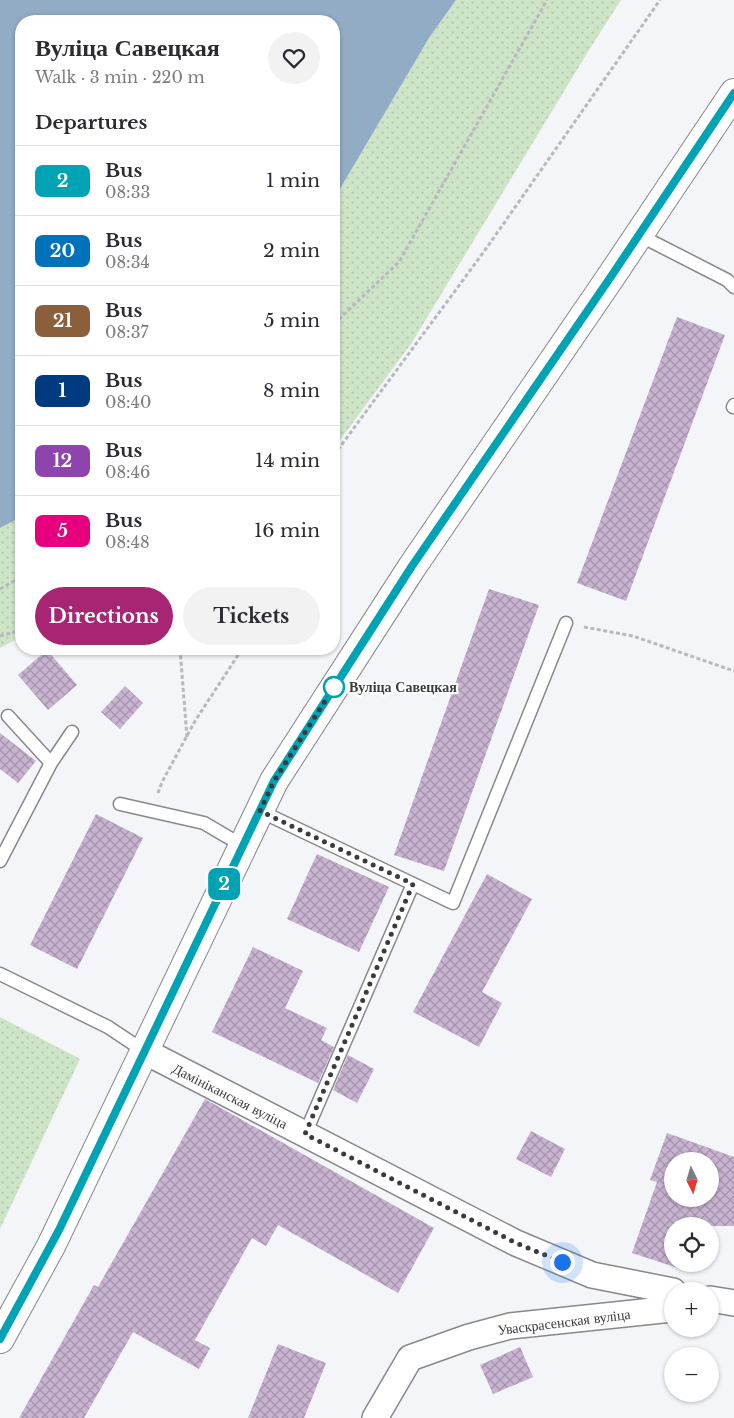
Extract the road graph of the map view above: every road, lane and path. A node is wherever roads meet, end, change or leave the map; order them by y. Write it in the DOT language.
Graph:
graph roads {
  1 [pos="548,0"];
  2 [pos="660,0"];
  3 [pos="734,93"];
  4 [pos="639,235"];
  5 [pos="734,287"];
  6 [pos="340,318"];
  7 [pos="340,447"];
  8 [pos="15,580"];
  9 [pos="0,589"];
  10 [pos="566,624"];
  11 [pos="15,632"];
  12 [pos="0,636"];
  13 [pos="180,655"];
  14 [pos="238,655"];
  15 [pos="734,671"];
  16 [pos="8,716"];
  17 [pos="72,732"];
  18 [pos="187,737"];
  19 [pos="51,763"];
  20 [pos="120,804"];
  21 [pos="152,810"];
  22 [pos="260,811"];
  23 [pos="243,846"];
  24 [pos="0,861"];
  25 [pos="413,884"];
  26 [pos="0,974"];
  27 [pos="144,1051"];
  28 [pos="305,1134"];
  29 [pos="664,1289"];
  30 [pos="664,1310"];
  31 [pos="0,1339"];
  32 [pos="375,1418"];
  1 -- 6 [label="path"];
  2 -- 7 [label="path"];
  3 -- 4 [label="main road"];
  4 -- 5 [label="lane"];
  4 -- 22 [label="main road"];
  8 -- 9 [label="path"];
  10 -- 15 [label="path"];
  10 -- 25 [label="lane"];
  11 -- 12 [label="path"];
  13 -- 18 [label="path"];
  14 -- 18 [label="path"];
  16 -- 19 [label="lane"];
  17 -- 19 [label="lane"];
  18 -- 21 [label="path"];
  19 -- 24 [label="lane"];
  20 -- 21 [label="lane"];
  21 -- 23 [label="lane"];
  22 -- 23 [label="main road"];
  22 -- 25 [label="lane"];
  23 -- 27 [label="main road"];
  25 -- 28 [label="lane"];
  26 -- 27 [label="lane"];
  27 -- 28 [label="street, Дамініканская вуліца"];
  27 -- 31 [label="main road"];
  28 -- 29 [label="street, Дамініканская вуліца"];
  30 -- 32 [label="street, Уваскрасенская вуліца"];
}
